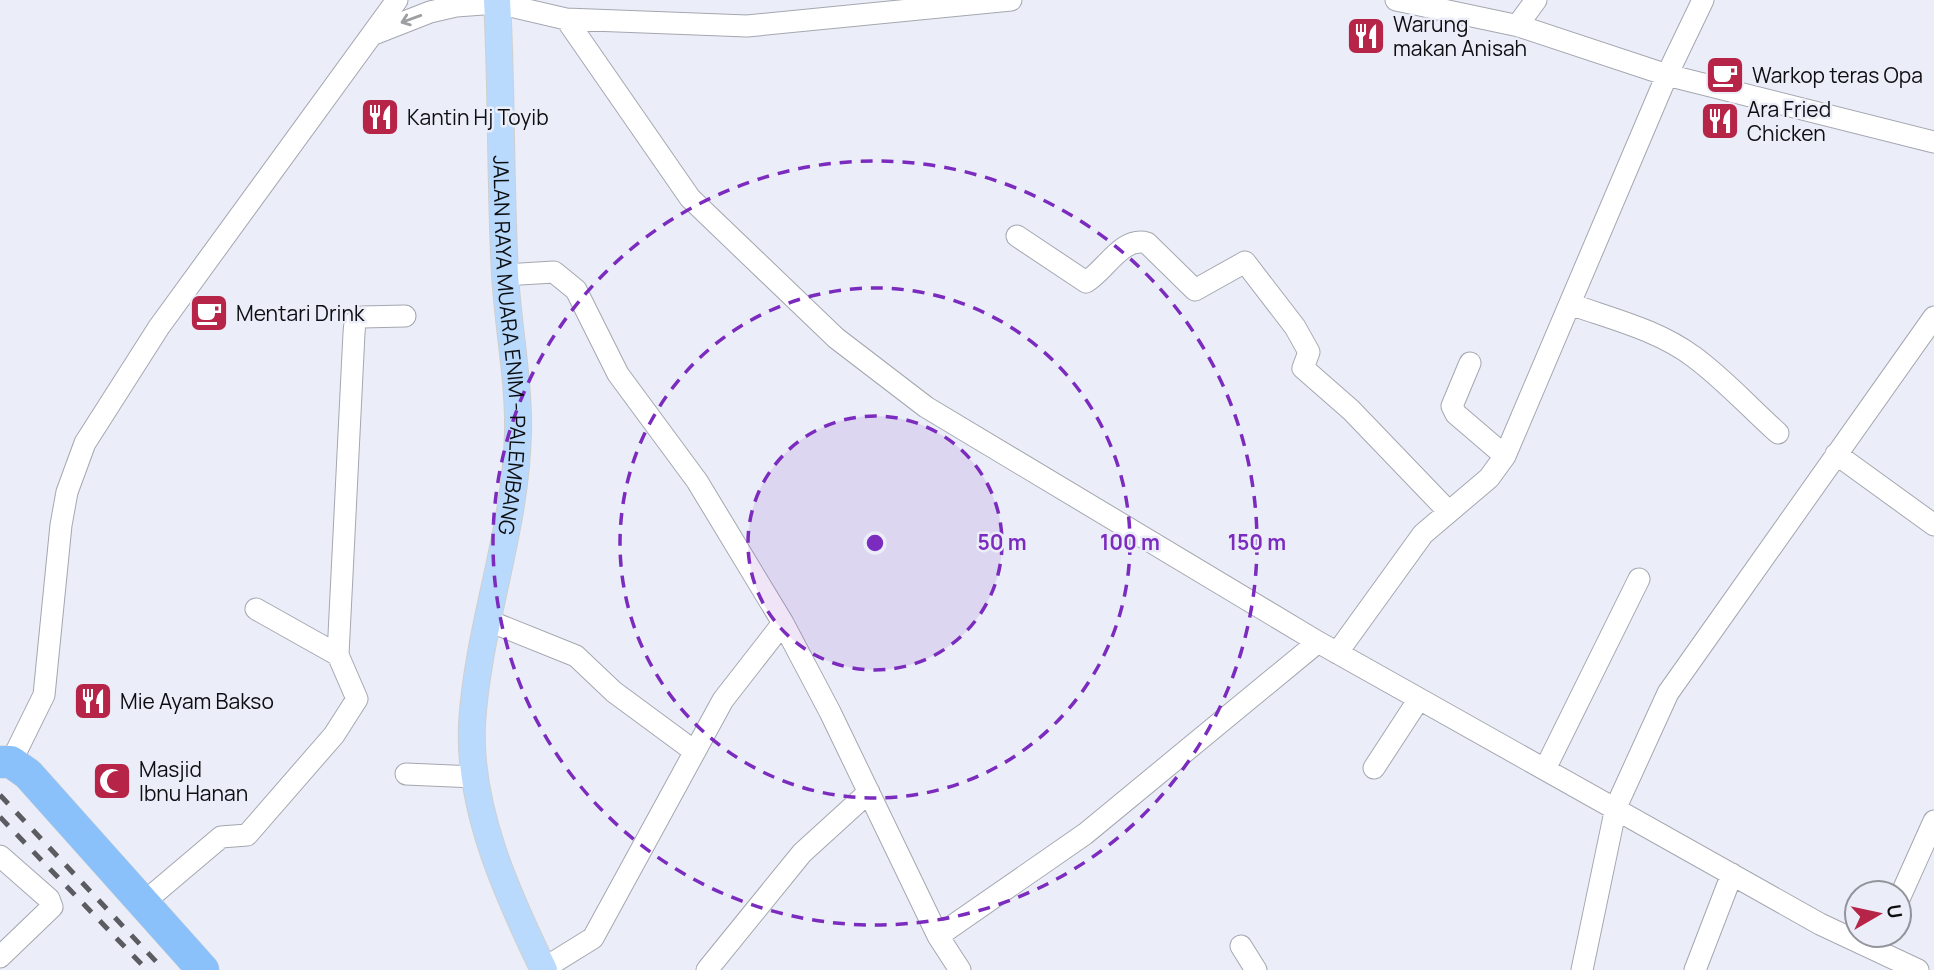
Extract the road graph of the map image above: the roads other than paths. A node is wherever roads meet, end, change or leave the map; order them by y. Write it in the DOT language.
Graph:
graph roads {
  1 [pos="397,0"];
  2 [pos="1011,0"];
  3 [pos="1396,0"];
  4 [pos="1536,0"];
  5 [pos="1703,0"];
  6 [pos="497,2"];
  7 [pos="1417,2"];
  8 [pos="566,19"];
  9 [pos="1517,26"];
  10 [pos="374,34"];
  11 [pos="1667,75"];
  12 [pos="1934,142"];
  13 [pos="1017,236"];
  14 [pos="505,275"];
  15 [pos="1570,304"];
  16 [pos="405,316"];
  17 [pos="1933,320"];
  18 [pos="1470,363"];
  19 [pos="1778,433"];
  20 [pos="1836,454"];
  21 [pos="1505,456"];
  22 [pos="1449,512"];
  23 [pos="1934,525"];
  24 [pos="1639,579"];
  25 [pos="256,609"];
  26 [pos="489,621"];
  27 [pos="783,623"];
  28 [pos="1318,642"];
  29 [pos="1337,653"];
  30 [pos="338,655"];
  31 [pos="1419,699"];
  32 [pos="694,751"];
  33 [pos="6,762"];
  34 [pos="1374,768"];
  35 [pos="1545,769"];
  36 [pos="406,774"];
  37 [pos="475,777"];
  38 [pos="869,792"];
  39 [pos="1616,807"];
  40 [pos="1934,821"];
  41 [pos="0,856"];
  42 [pos="1732,874"];
  43 [pos="1908,879"];
  44 [pos="143,902"];
  45 [pos="1843,931"];
  46 [pos="938,936"];
  47 [pos="1241,946"];
  48 [pos="1888,949"];
  49 [pos="0,957"];
  50 [pos="203,970"];
  51 [pos="544,970"];
  52 [pos="707,970"];
  53 [pos="960,970"];
  54 [pos="1256,970"];
  55 [pos="1582,970"];
  56 [pos="1695,970"];
  57 [pos="1918,970"];
  1 -- 10 [label="street"];
  2 -- 8 [label="street"];
  3 -- 7 [label="street"];
  4 -- 9 [label="street"];
  5 -- 11 [label="street"];
  6 -- 8 [label="street"];
  6 -- 10 [label="street, one-way"];
  6 -- 14 [label="main road, JALAN RAYA MUARA ENIM - PALEMBANG"];
  7 -- 9 [label="street"];
  8 -- 28 [label="street"];
  9 -- 11 [label="street"];
  10 -- 33 [label="street"];
  11 -- 12 [label="street"];
  11 -- 15 [label="street"];
  13 -- 22 [label="street"];
  14 -- 26 [label="main road, JALAN RAYA MUARA ENIM - PALEMBANG"];
  14 -- 27 [label="street"];
  15 -- 19 [label="street"];
  15 -- 21 [label="street"];
  16 -- 30 [label="street"];
  17 -- 20 [label="street"];
  18 -- 21 [label="street"];
  20 -- 23 [label="street"];
  20 -- 39 [label="street"];
  21 -- 22 [label="street"];
  22 -- 29 [label="street"];
  24 -- 35 [label="street"];
  25 -- 30 [label="street"];
  26 -- 32 [label="street"];
  26 -- 37 [label="main road, JALAN RAYA MUARA ENIM - PALEMBANG"];
  27 -- 32 [label="street"];
  27 -- 38 [label="street"];
  28 -- 29 [label="street"];
  28 -- 46 [label="street"];
  29 -- 31 [label="street"];
  30 -- 44 [label="street"];
  31 -- 34 [label="street"];
  31 -- 35 [label="street"];
  32 -- 51 [label="street"];
  33 -- 44 [label="highway"];
  35 -- 39 [label="street"];
  36 -- 37 [label="street"];
  37 -- 51 [label="main road, JALAN RAYA MUARA ENIM - PALEMBANG"];
  38 -- 46 [label="street"];
  38 -- 52 [label="street"];
  39 -- 42 [label="street"];
  39 -- 55 [label="street"];
  40 -- 43 [label="street"];
  41 -- 49 [label="street"];
  42 -- 45 [label="street"];
  42 -- 56 [label="street"];
  44 -- 50 [label="highway"];
  46 -- 53 [label="street"];
  47 -- 54 [label="street"];
  48 -- 57 [label="street"];
}
